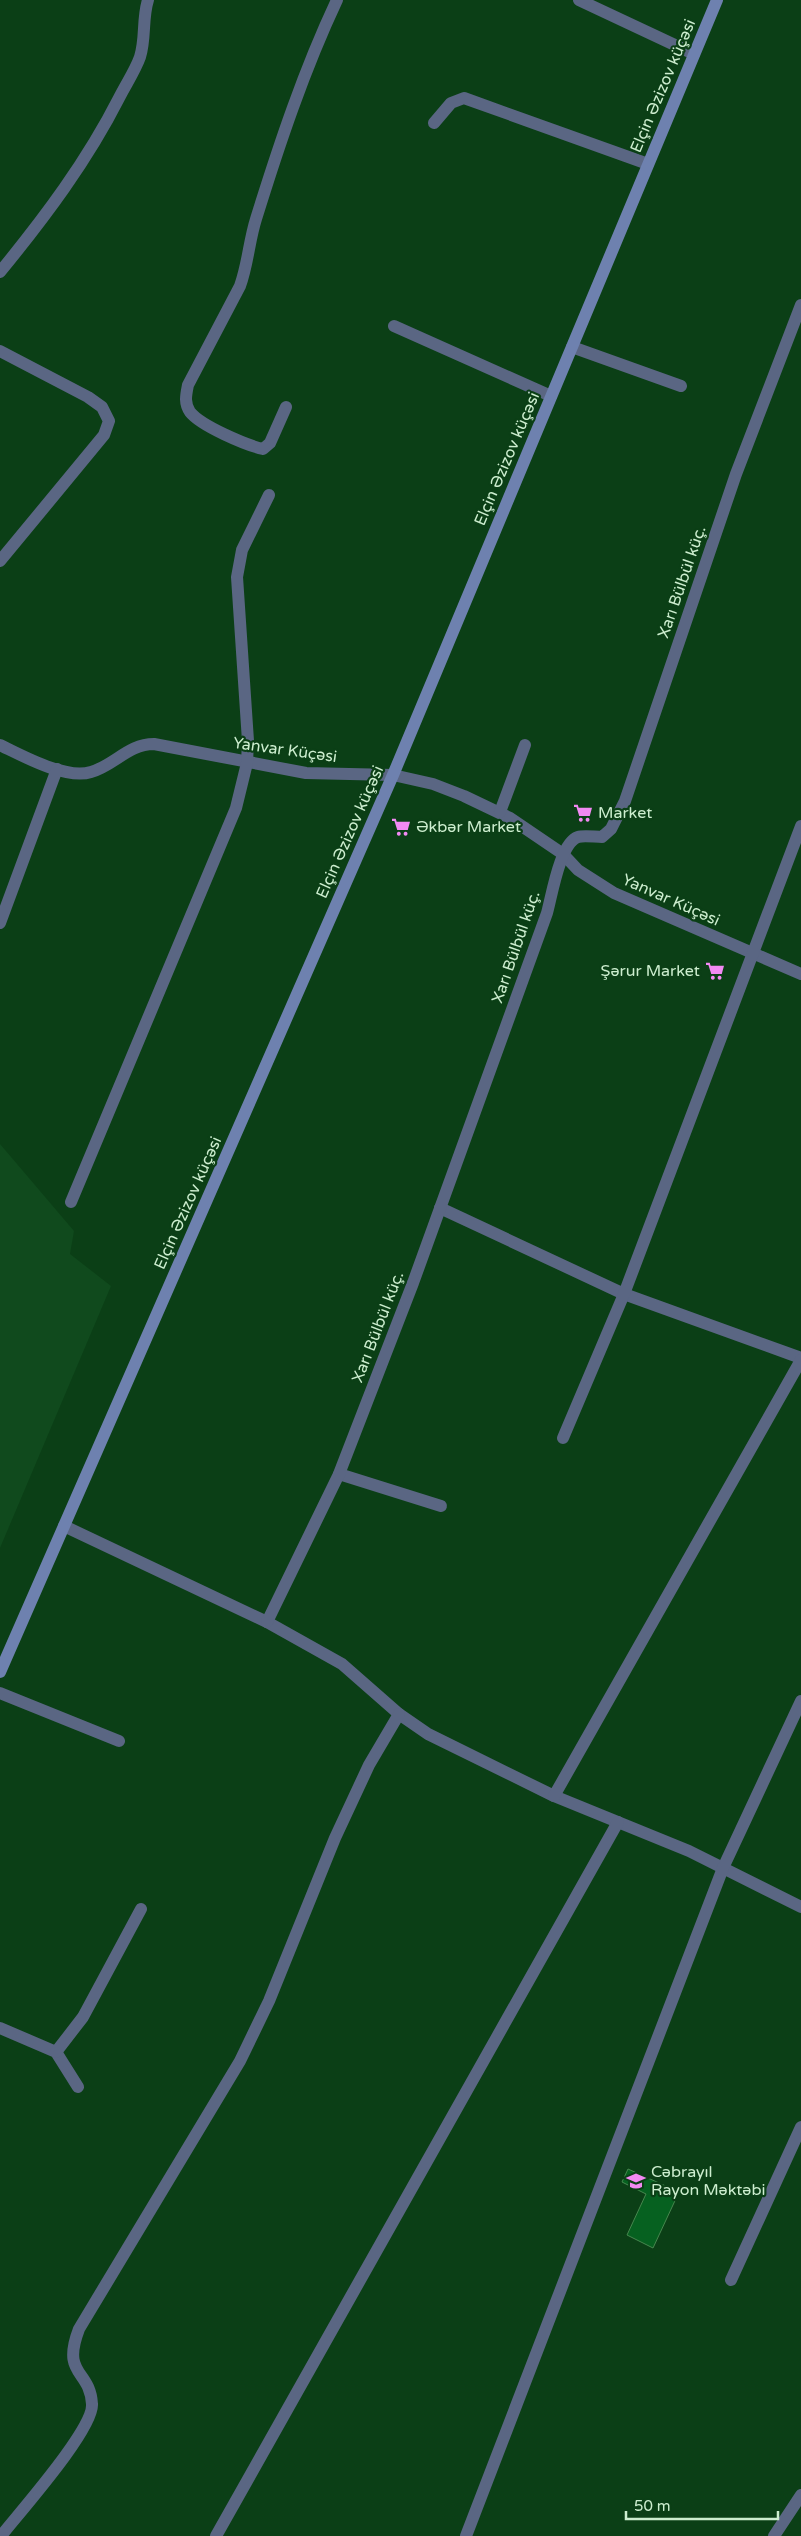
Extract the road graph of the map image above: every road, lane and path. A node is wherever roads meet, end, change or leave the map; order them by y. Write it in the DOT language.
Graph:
graph roads {
  1 [pos="148,0"];
  2 [pos="337,0"];
  3 [pos="579,0"];
  4 [pos="717,0"];
  5 [pos="694,54"];
  6 [pos="434,123"];
  7 [pos="648,164"];
  8 [pos="0,272"];
  9 [pos="801,305"];
  10 [pos="394,326"];
  11 [pos="572,347"];
  12 [pos="0,351"];
  13 [pos="681,386"];
  14 [pos="551,396"];
  15 [pos="286,407"];
  16 [pos="269,495"];
  17 [pos="0,560"];
  18 [pos="0,745"];
  19 [pos="525,745"];
  20 [pos="247,763"];
  21 [pos="57,770"];
  22 [pos="392,775"];
  23 [pos="500,812"];
  24 [pos="801,826"];
  25 [pos="563,854"];
  26 [pos="3,906"];
  27 [pos="0,924"];
  28 [pos="752,953"];
  29 [pos="801,974"];
  30 [pos="71,1202"];
  31 [pos="440,1208"];
  32 [pos="624,1294"];
  33 [pos="801,1359"];
  34 [pos="563,1438"];
  35 [pos="339,1474"];
  36 [pos="441,1506"];
  37 [pos="64,1526"];
  38 [pos="267,1622"];
  39 [pos="0,1672"];
  40 [pos="0,1693"];
  41 [pos="801,1701"];
  42 [pos="399,1714"];
  43 [pos="119,1742"];
  44 [pos="554,1796"];
  45 [pos="618,1822"];
  46 [pos="723,1868"];
  47 [pos="801,1907"];
  48 [pos="141,1909"];
  49 [pos="0,2028"];
  50 [pos="56,2052"];
  51 [pos="78,2087"];
  52 [pos="801,2127"];
  53 [pos="731,2280"];
  54 [pos="801,2495"];
  55 [pos="1,2536"];
  56 [pos="216,2536"];
  57 [pos="466,2536"];
  58 [pos="774,2536"];
  1 -- 8 [label="street"];
  2 -- 15 [label="street"];
  3 -- 5 [label="street"];
  4 -- 5 [label="street, Elçin Əzizov küçəsi"];
  5 -- 7 [label="street, Elçin Əzizov küçəsi"];
  6 -- 7 [label="street"];
  7 -- 11 [label="street, Elçin Əzizov küçəsi"];
  9 -- 25 [label="street, Xarı Bülbül küç."];
  10 -- 14 [label="street"];
  11 -- 13 [label="street"];
  11 -- 14 [label="street, Elçin Əzizov küçəsi"];
  12 -- 17 [label="street"];
  14 -- 22 [label="street, Elçin Əzizov küçəsi"];
  16 -- 20 [label="street"];
  18 -- 21 [label="street, Yanvar Küçəsi"];
  19 -- 23 [label="street"];
  20 -- 21 [label="street, Yanvar Küçəsi"];
  20 -- 22 [label="street, Yanvar Küçəsi"];
  20 -- 30 [label="street"];
  21 -- 26 [label="street"];
  22 -- 23 [label="street, Yanvar Küçəsi"];
  22 -- 37 [label="street, Elçin Əzizov küçəsi"];
  23 -- 25 [label="street, Yanvar Küçəsi"];
  24 -- 28 [label="street"];
  25 -- 28 [label="street, Yanvar Küçəsi"];
  25 -- 31 [label="street, Xarı Bülbül küç."];
  26 -- 27 [label="street"];
  28 -- 29 [label="street, Yanvar Küçəsi"];
  28 -- 32 [label="street"];
  31 -- 32 [label="street"];
  31 -- 35 [label="street, Xarı Bülbül küç."];
  32 -- 33 [label="street"];
  32 -- 34 [label="street"];
  33 -- 44 [label="street"];
  35 -- 36 [label="street"];
  35 -- 38 [label="street, Xarı Bülbül küç."];
  37 -- 38 [label="street"];
  37 -- 39 [label="street, Elçin Əzizov küçəsi"];
  38 -- 42 [label="street"];
  40 -- 43 [label="street"];
  41 -- 46 [label="street"];
  42 -- 44 [label="street"];
  42 -- 55 [label="street"];
  44 -- 45 [label="street"];
  45 -- 46 [label="street"];
  45 -- 56 [label="street"];
  46 -- 47 [label="street"];
  46 -- 57 [label="street"];
  48 -- 50 [label="street"];
  49 -- 50 [label="street"];
  50 -- 51 [label="street"];
  52 -- 53 [label="street"];
  54 -- 58 [label="street"];
}
